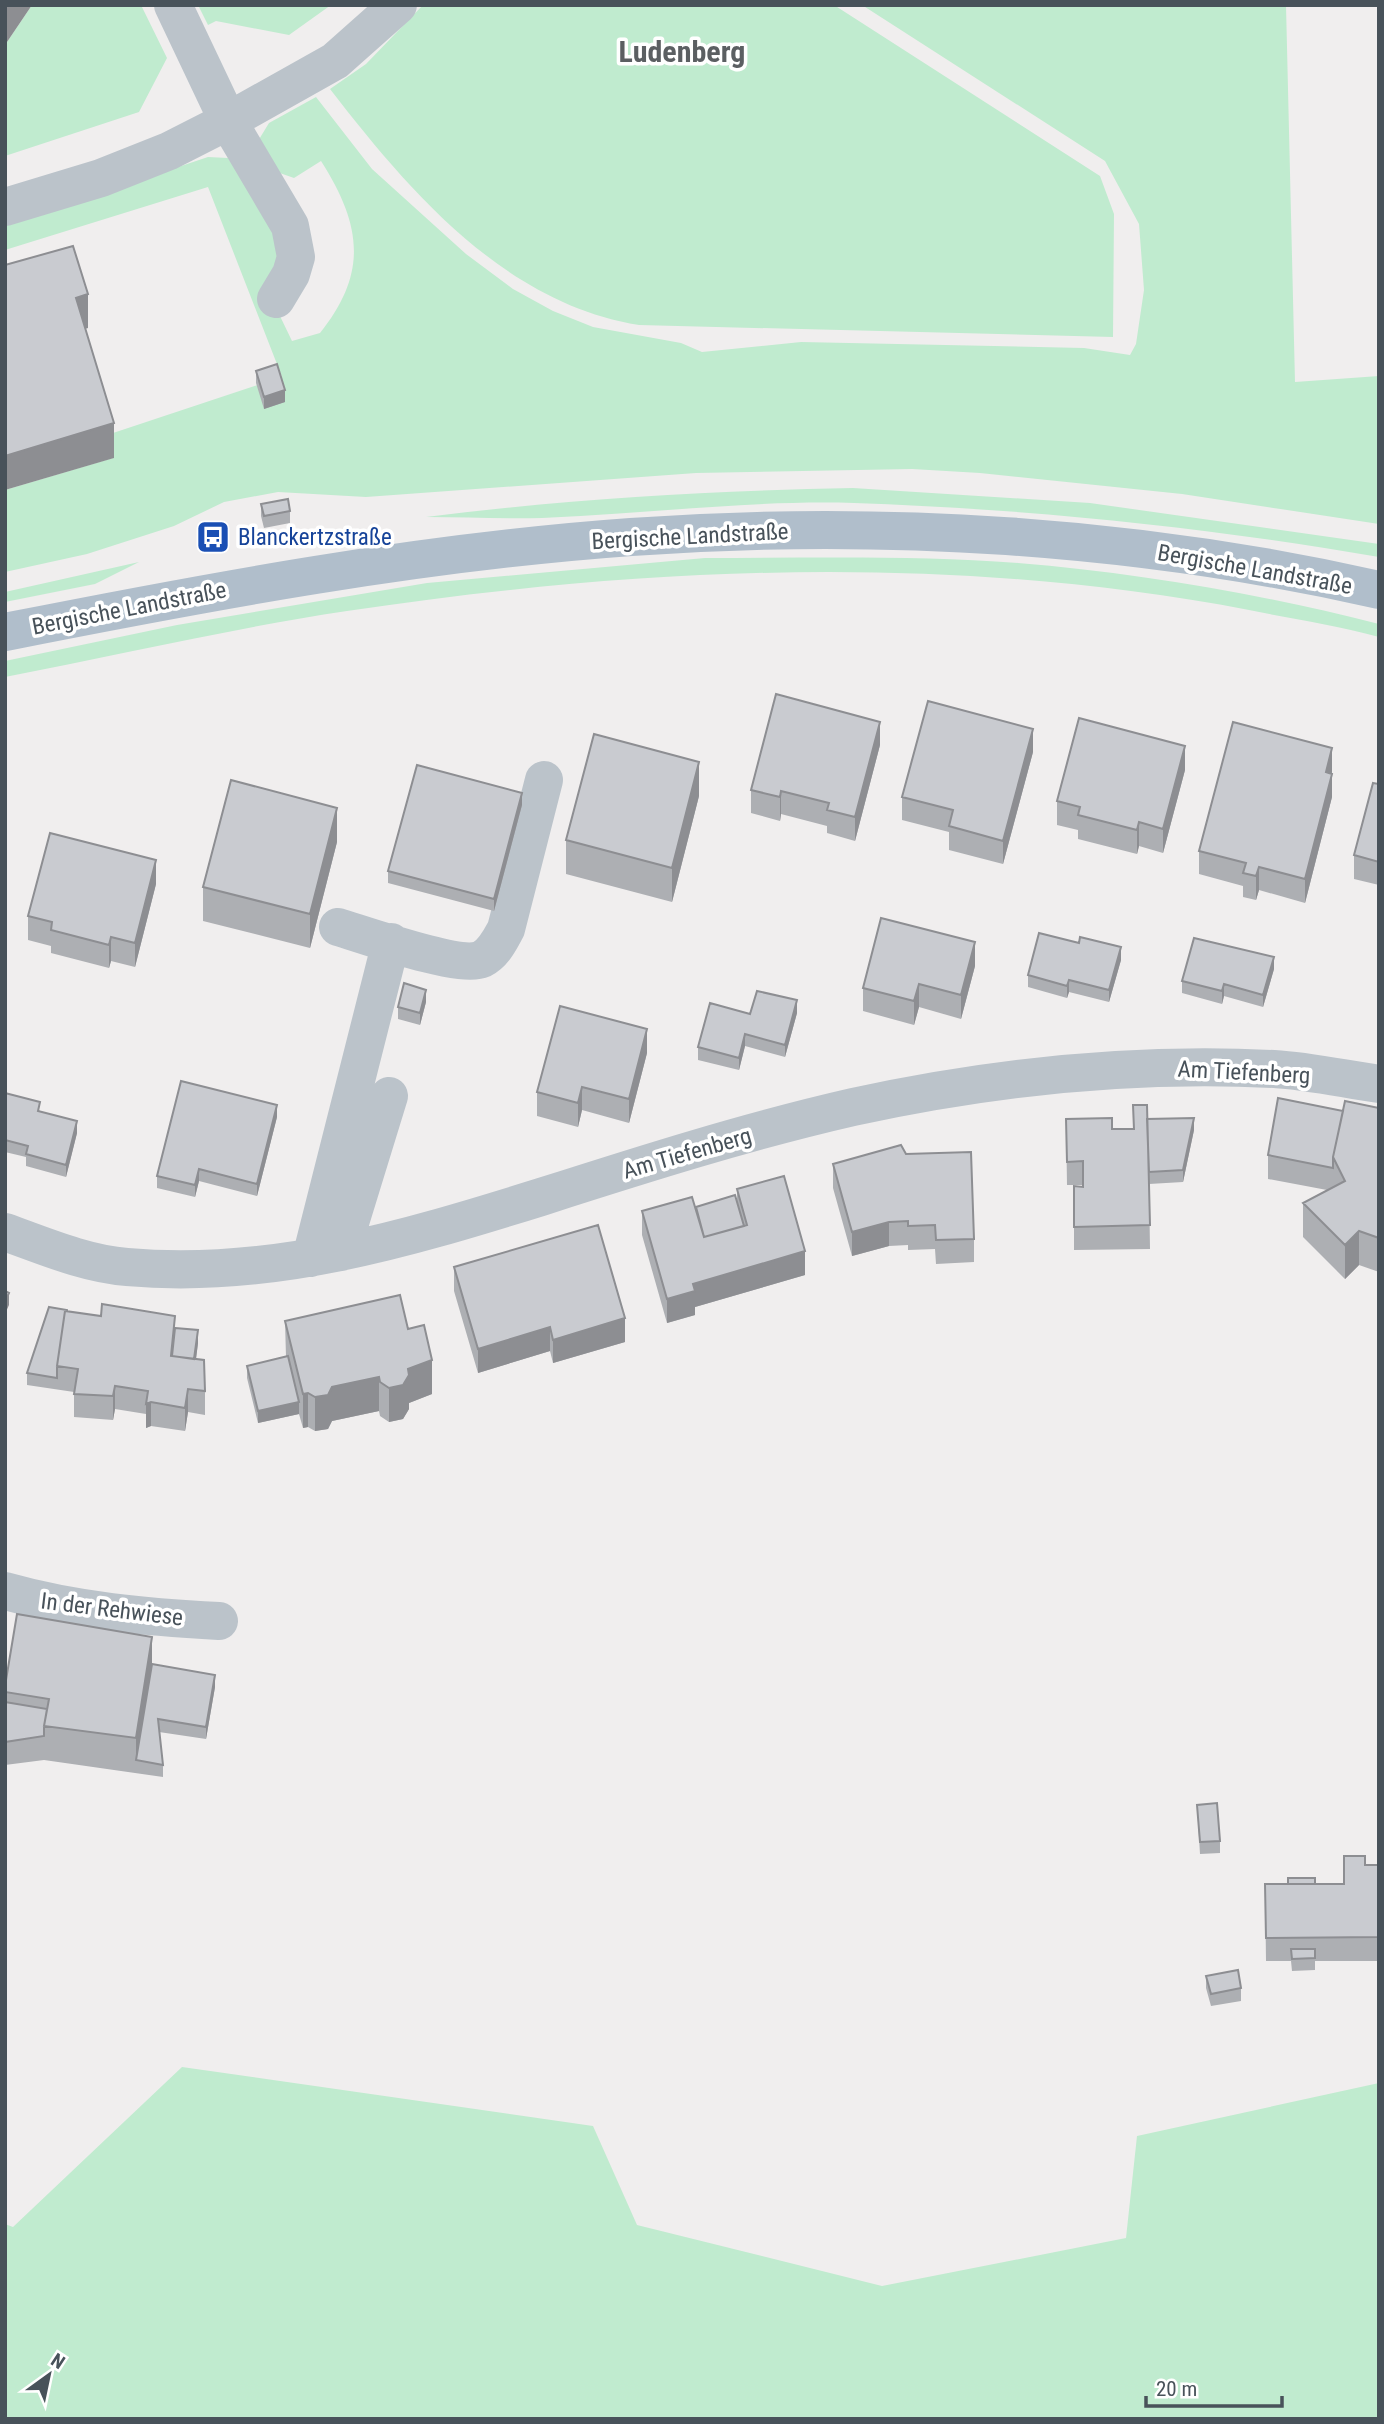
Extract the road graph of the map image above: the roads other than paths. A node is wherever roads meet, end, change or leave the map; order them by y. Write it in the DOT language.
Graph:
graph roads {
  1 [pos="173,5"];
  2 [pos="398,5"];
  3 [pos="228,121"];
  4 [pos="5,208"];
  5 [pos="276,299"];
  6 [pos="1379,590"];
  7 [pos="5,632"];
  8 [pos="544,780"];
  9 [pos="338,927"];
  10 [pos="391,942"];
  11 [pos="1379,1084"];
  12 [pos="389,1096"];
  13 [pos="5,1232"];
  14 [pos="326,1255"];
  15 [pos="5,1591"];
  16 [pos="219,1621"];
  1 -- 3 [label="street"];
  2 -- 3 [label="street"];
  3 -- 4 [label="street"];
  3 -- 5 [label="street"];
  6 -- 7 [label="main road, Bergische Landstraße"];
  8 -- 10 [label="street"];
  9 -- 10 [label="street"];
  10 -- 14 [label="street"];
  11 -- 14 [label="street, Am Tiefenberg"];
  12 -- 14 [label="street"];
  13 -- 14 [label="street, Am Tiefenberg"];
  15 -- 16 [label="street, In der Rehwiese"];
}
